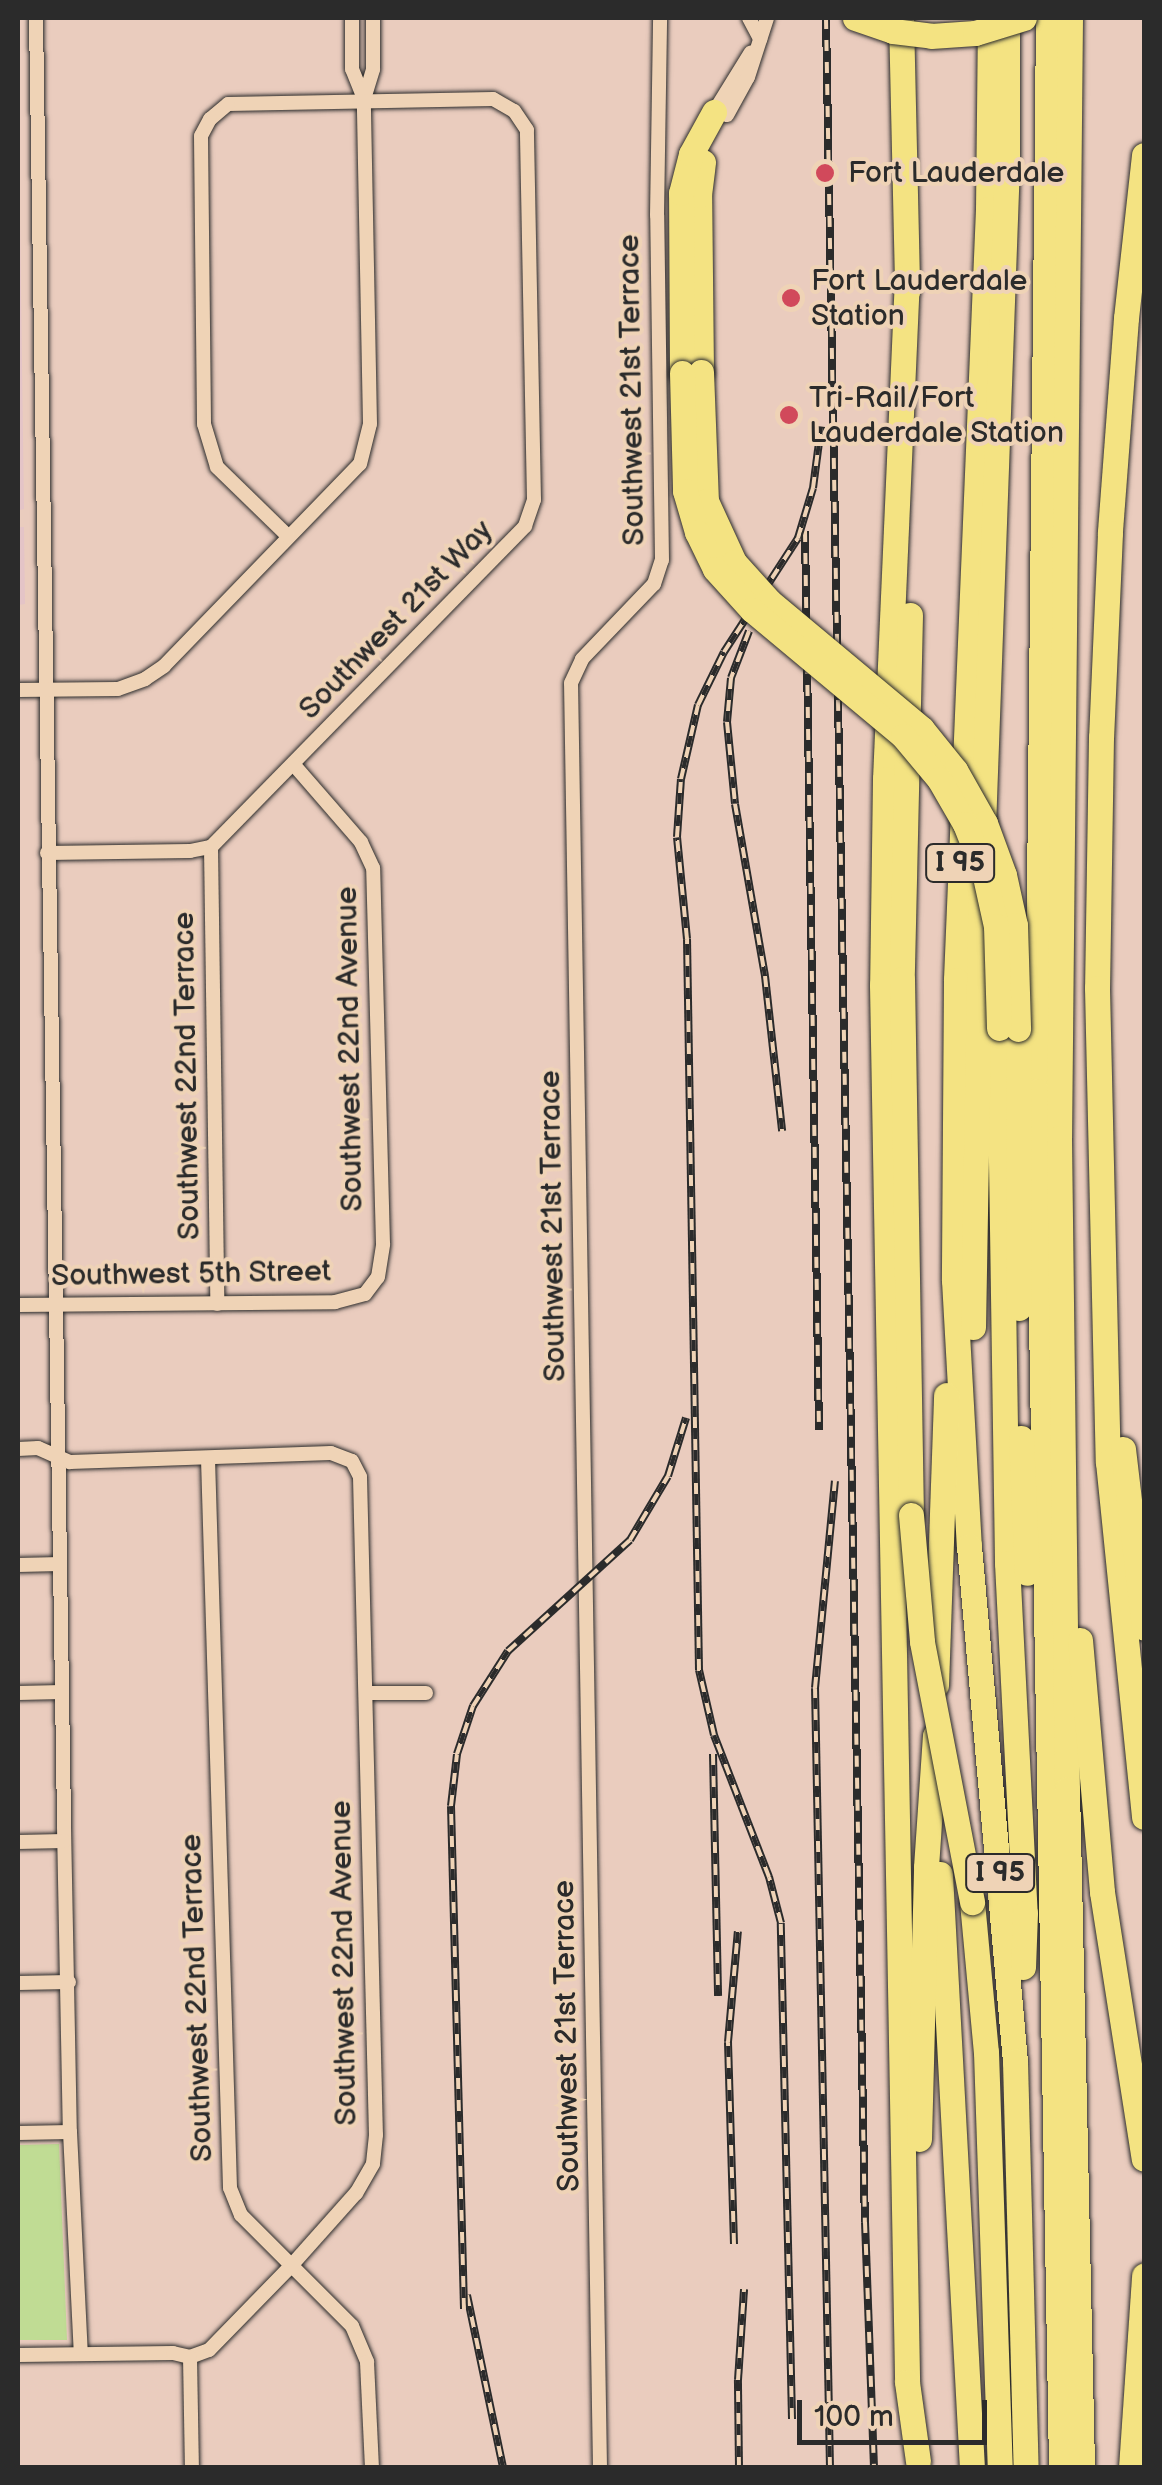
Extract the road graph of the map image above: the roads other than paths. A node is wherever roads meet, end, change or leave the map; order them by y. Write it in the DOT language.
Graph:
graph roads {
  1 [pos="36,18"];
  2 [pos="352,18"];
  3 [pos="373,18"];
  4 [pos="660,18"];
  5 [pos="748,18"];
  6 [pos="768,18"];
  7 [pos="855,18"];
  8 [pos="901,18"];
  9 [pos="990,18"];
  10 [pos="1007,18"];
  11 [pos="1024,18"];
  12 [pos="1048,18"];
  13 [pos="1070,18"];
  14 [pos="760,39"];
  15 [pos="364,99"];
  16 [pos="720,113"];
  17 [pos="1144,156"];
  18 [pos="906,278"];
  19 [pos="288,536"];
  20 [pos="18,690"];
  21 [pos="46,690"];
  22 [pos="294,766"];
  23 [pos="211,847"];
  24 [pos="47,852"];
  25 [pos="1009,1028"];
  26 [pos="1102,1216"];
  27 [pos="954,1280"];
  28 [pos="366,1294"];
  29 [pos="56,1304"];
  30 [pos="217,1304"];
  31 [pos="18,1305"];
  32 [pos="18,1448"];
  33 [pos="57,1458"];
  34 [pos="208,1460"];
  35 [pos="1065,1491"];
  36 [pos="60,1564"];
  37 [pos="18,1565"];
  38 [pos="1144,1628"];
  39 [pos="62,1692"];
  40 [pos="366,1692"];
  41 [pos="18,1693"];
  42 [pos="426,1694"];
  43 [pos="934,1764"];
  44 [pos="1144,1817"];
  45 [pos="1046,1827"];
  46 [pos="64,1841"];
  47 [pos="18,1842"];
  48 [pos="1022,1967"];
  49 [pos="69,1982"];
  50 [pos="18,1984"];
  51 [pos="70,2132"];
  52 [pos="18,2134"];
  53 [pos="1144,2160"];
  54 [pos="290,2267"];
  55 [pos="1144,2274"];
  56 [pos="81,2353"];
  57 [pos="18,2355"];
  58 [pos="190,2358"];
  59 [pos="918,2464"];
  60 [pos="192,2468"];
  61 [pos="372,2468"];
  62 [pos="600,2468"];
  63 [pos="972,2468"];
  64 [pos="1000,2468"];
  65 [pos="1026,2468"];
  66 [pos="1040,2468"];
  67 [pos="1060,2468"];
  68 [pos="1082,2468"];
  69 [pos="1131,2468"];
  1 -- 21 [label="street"];
  2 -- 15 [label="street"];
  3 -- 15 [label="street"];
  4 -- 62 [label="street, Southwest 21st Terrace"];
  5 -- 14 [label="street"];
  6 -- 14 [label="street"];
  7 -- 11 [label="highway, bridge"];
  8 -- 18 [label="highway"];
  9 -- 27 [label="highway, I 95"];
  10 -- 48 [label="highway"];
  12 -- 45 [label="highway"];
  13 -- 35 [label="highway, I 95"];
  14 -- 16 [label="street"];
  15 -- 19 [label="street"];
  15 -- 19 [label="street"];
  15 -- 22 [label="street, Southwest 21st Way"];
  16 -- 25 [label="highway, bridge"];
  17 -- 26 [label="highway"];
  18 -- 59 [label="highway"];
  18 -- 64 [label="highway, bridge"];
  19 -- 21 [label="street"];
  20 -- 21 [label="street"];
  21 -- 24 [label="street"];
  22 -- 23 [label="street, Southwest 21st Way"];
  22 -- 28 [label="street, Southwest 22nd Avenue"];
  23 -- 24 [label="street"];
  23 -- 30 [label="street, Southwest 22nd Terrace"];
  24 -- 29 [label="street"];
  25 -- 45 [label="highway"];
  25 -- 48 [label="highway"];
  26 -- 38 [label="highway"];
  26 -- 44 [label="highway"];
  27 -- 43 [label="highway"];
  27 -- 65 [label="highway, I 95"];
  28 -- 30 [label="street, Southwest 5th Street"];
  29 -- 30 [label="street, Southwest 5th Street"];
  29 -- 31 [label="street, Southwest 5th Street"];
  29 -- 33 [label="street"];
  32 -- 33 [label="street"];
  33 -- 34 [label="street"];
  33 -- 36 [label="street"];
  34 -- 40 [label="street, Southwest 22nd Avenue"];
  34 -- 54 [label="street, Southwest 22nd Terrace"];
  35 -- 53 [label="highway"];
  35 -- 68 [label="highway, I 95"];
  36 -- 37 [label="street"];
  36 -- 39 [label="street"];
  39 -- 41 [label="street"];
  39 -- 46 [label="street"];
  40 -- 42 [label="street"];
  40 -- 54 [label="street, Southwest 22nd Avenue"];
  43 -- 59 [label="highway"];
  43 -- 63 [label="highway"];
  45 -- 67 [label="highway"];
  46 -- 47 [label="street"];
  46 -- 49 [label="street"];
  48 -- 66 [label="highway"];
  49 -- 50 [label="street"];
  49 -- 51 [label="street"];
  51 -- 52 [label="street"];
  51 -- 56 [label="street"];
  54 -- 58 [label="street"];
  54 -- 61 [label="street"];
  55 -- 69 [label="highway"];
  56 -- 57 [label="street"];
  56 -- 58 [label="street"];
  58 -- 60 [label="street"];
}
